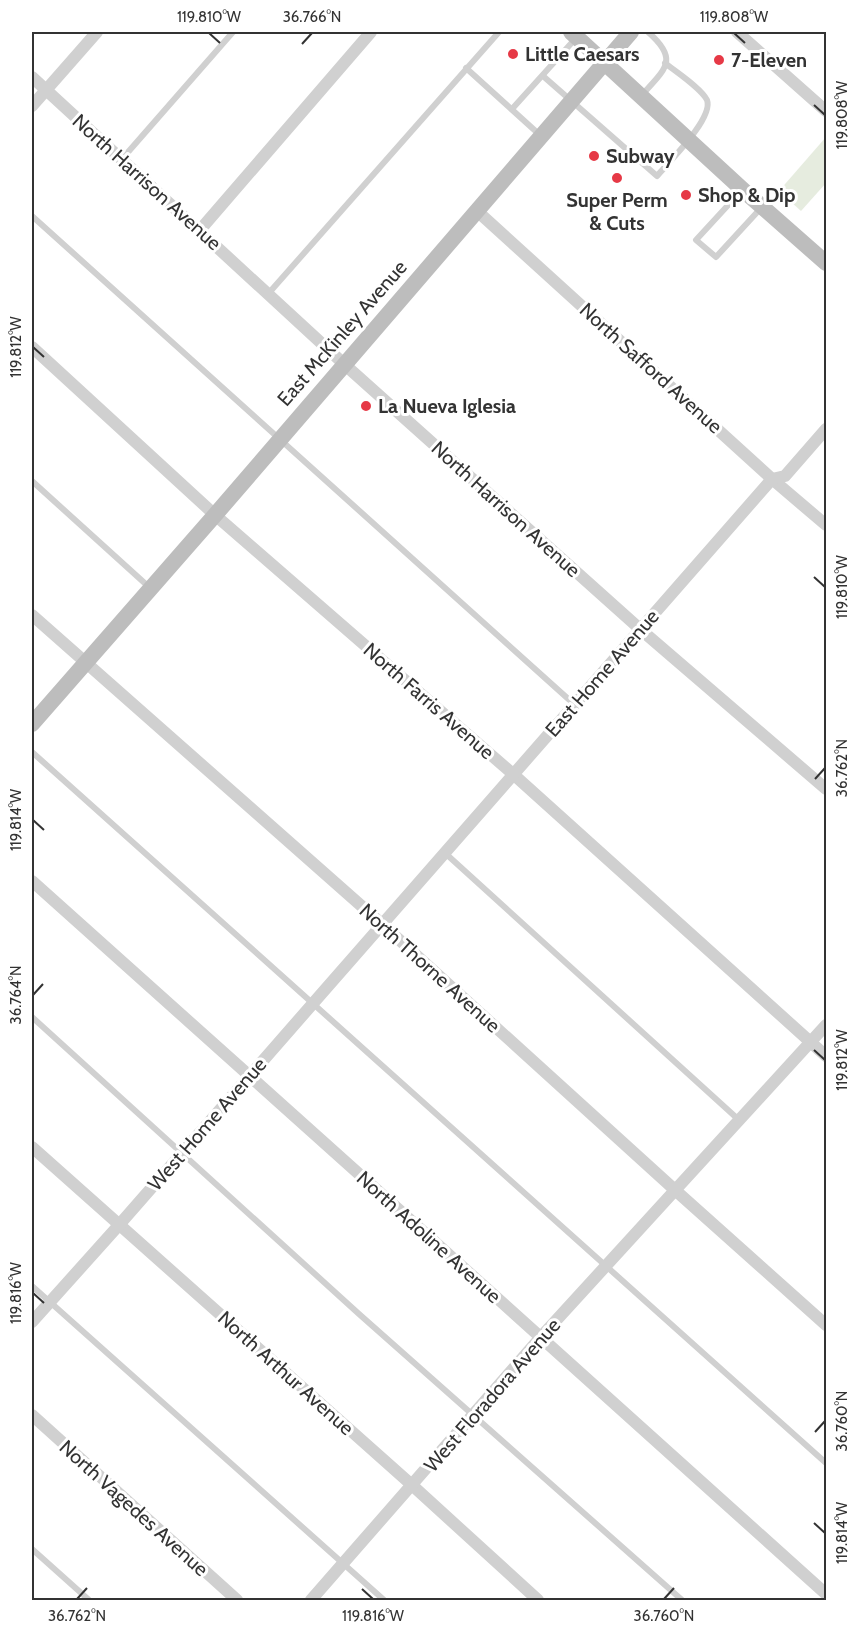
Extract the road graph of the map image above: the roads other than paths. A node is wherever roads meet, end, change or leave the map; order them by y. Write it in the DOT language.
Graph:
graph roads {
  1 [pos="97,32"];
  2 [pos="233,32"];
  3 [pos="371,32"];
  4 [pos="499,32"];
  5 [pos="631,32"];
  6 [pos="648,32"];
  7 [pos="737,32"];
  8 [pos="574,34"];
  9 [pos="605,62"];
  10 [pos="665,63"];
  11 [pos="466,69"];
  12 [pos="543,76"];
  13 [pos="32,77"];
  14 [pos="46,90"];
  15 [pos="641,95"];
  16 [pos="571,101"];
  17 [pos="32,106"];
  18 [pos="512,109"];
  19 [pos="826,111"];
  20 [pos="541,136"];
  21 [pos="689,140"];
  22 [pos="122,159"];
  23 [pos="743,190"];
  24 [pos="762,207"];
  25 [pos="476,210"];
  26 [pos="32,216"];
  27 [pos="200,230"];
  28 [pos="826,263"];
  29 [pos="268,294"];
  30 [pos="32,346"];
  31 [pos="344,364"];
  32 [pos="826,429"];
  33 [pos="280,438"];
  34 [pos="772,479"];
  35 [pos="32,481"];
  36 [pos="215,514"];
  37 [pos="826,525"];
  38 [pos="151,588"];
  39 [pos="32,615"];
  40 [pos="640,629"];
  41 [pos="85,663"];
  42 [pos="575,706"];
  43 [pos="32,724"];
  44 [pos="32,752"];
  45 [pos="513,774"];
  46 [pos="826,789"];
  47 [pos="445,853"];
  48 [pos="32,881"];
  49 [pos="383,925"];
  50 [pos="313,1004"];
  51 [pos="32,1017"];
  52 [pos="826,1025"];
  53 [pos="811,1042"];
  54 [pos="826,1056"];
  55 [pos="250,1075"];
  56 [pos="739,1121"];
  57 [pos="32,1147"];
  58 [pos="182,1153"];
  59 [pos="675,1190"];
  60 [pos="119,1225"];
  61 [pos="606,1265"];
  62 [pos="32,1286"];
  63 [pos="50,1302"];
  64 [pos="32,1322"];
  65 [pos="826,1324"];
  66 [pos="540,1338"];
  67 [pos="32,1415"];
  68 [pos="473,1416"];
  69 [pos="826,1463"];
  70 [pos="413,1486"];
  71 [pos="32,1549"];
  72 [pos="343,1564"];
  73 [pos="826,1594"];
  74 [pos="89,1600"];
  75 [pos="237,1600"];
  76 [pos="311,1600"];
  77 [pos="384,1600"];
  78 [pos="538,1600"];
  79 [pos="682,1600"];
  1 -- 14 [label="street"];
  2 -- 22 [label="lane"];
  3 -- 27 [label="street"];
  4 -- 11 [label="lane"];
  5 -- 9 [label="main road, East McKinley Avenue"];
  6 -- 10 [label="lane"];
  7 -- 19 [label="street"];
  8 -- 9 [label="main road"];
  8 -- 12 [label="lane"];
  9 -- 15 [label="main road"];
  9 -- 16 [label="main road, East McKinley Avenue"];
  10 -- 15 [label="lane"];
  10 -- 21 [label="lane"];
  11 -- 18 [label="lane"];
  11 -- 29 [label="lane"];
  12 -- 16 [label="lane"];
  12 -- 18 [label="lane"];
  13 -- 14 [label="street, North Harrison Avenue"];
  14 -- 17 [label="street"];
  14 -- 22 [label="street, North Harrison Avenue"];
  15 -- 21 [label="main road"];
  16 -- 20 [label="main road, East McKinley Avenue"];
  16 -- 21 [label="lane"];
  18 -- 20 [label="lane"];
  20 -- 25 [label="main road, East McKinley Avenue"];
  21 -- 23 [label="main road"];
  22 -- 27 [label="street, North Harrison Avenue"];
  23 -- 24 [label="main road"];
  23 -- 24 [label="lane"];
  24 -- 28 [label="main road"];
  25 -- 31 [label="main road, East McKinley Avenue"];
  25 -- 34 [label="street, North Safford Avenue"];
  26 -- 33 [label="lane"];
  27 -- 29 [label="street, North Harrison Avenue"];
  29 -- 31 [label="street, North Harrison Avenue"];
  30 -- 36 [label="street, North Farris Avenue"];
  31 -- 33 [label="main road, East McKinley Avenue"];
  31 -- 40 [label="street, North Harrison Avenue"];
  32 -- 34 [label="street, East Home Avenue"];
  33 -- 36 [label="main road, East McKinley Avenue"];
  33 -- 42 [label="lane"];
  34 -- 37 [label="street, North Safford Avenue"];
  34 -- 40 [label="street, East Home Avenue"];
  35 -- 38 [label="lane"];
  36 -- 38 [label="main road, East McKinley Avenue"];
  36 -- 45 [label="street, North Farris Avenue"];
  38 -- 41 [label="main road, East McKinley Avenue"];
  39 -- 41 [label="street, North Thorne Avenue"];
  40 -- 42 [label="street, East Home Avenue"];
  40 -- 46 [label="street, North Harrison Avenue"];
  41 -- 43 [label="main road, East McKinley Avenue"];
  41 -- 49 [label="street, North Thorne Avenue"];
  42 -- 45 [label="street, East Home Avenue"];
  44 -- 50 [label="lane"];
  45 -- 47 [label="street, East Home Avenue"];
  45 -- 53 [label="street, North Farris Avenue"];
  47 -- 49 [label="street, East Home Avenue"];
  47 -- 56 [label="lane"];
  48 -- 55 [label="street, North Adoline Avenue"];
  49 -- 50 [label="street, West Home Avenue"];
  49 -- 59 [label="street, North Thorne Avenue"];
  50 -- 55 [label="street, West Home Avenue"];
  50 -- 61 [label="lane"];
  51 -- 58 [label="lane"];
  52 -- 53 [label="street, West Floradora Avenue"];
  53 -- 54 [label="street, North Farris Avenue"];
  53 -- 56 [label="street, West Floradora Avenue"];
  55 -- 58 [label="street, West Home Avenue"];
  55 -- 66 [label="street, North Adoline Avenue"];
  56 -- 59 [label="street, West Floradora Avenue"];
  57 -- 60 [label="street, North Arthur Avenue"];
  58 -- 60 [label="street, West Home Avenue"];
  58 -- 68 [label="lane"];
  59 -- 61 [label="street, West Floradora Avenue"];
  59 -- 65 [label="street, North Thorne Avenue"];
  60 -- 63 [label="street, West Home Avenue"];
  60 -- 70 [label="street, North Arthur Avenue"];
  61 -- 66 [label="street, West Floradora Avenue"];
  61 -- 69 [label="lane"];
  62 -- 63 [label="lane"];
  63 -- 64 [label="street, West Home Avenue"];
  63 -- 72 [label="lane"];
  66 -- 68 [label="street, West Floradora Avenue"];
  66 -- 73 [label="street, North Adoline Avenue"];
  67 -- 75 [label="street, North Vagedes Avenue"];
  68 -- 70 [label="street, West Floradora Avenue"];
  68 -- 79 [label="lane"];
  70 -- 72 [label="street, West Floradora Avenue"];
  70 -- 78 [label="street, North Arthur Avenue"];
  71 -- 74 [label="lane"];
  72 -- 76 [label="street, West Floradora Avenue"];
  72 -- 77 [label="lane"];
}
